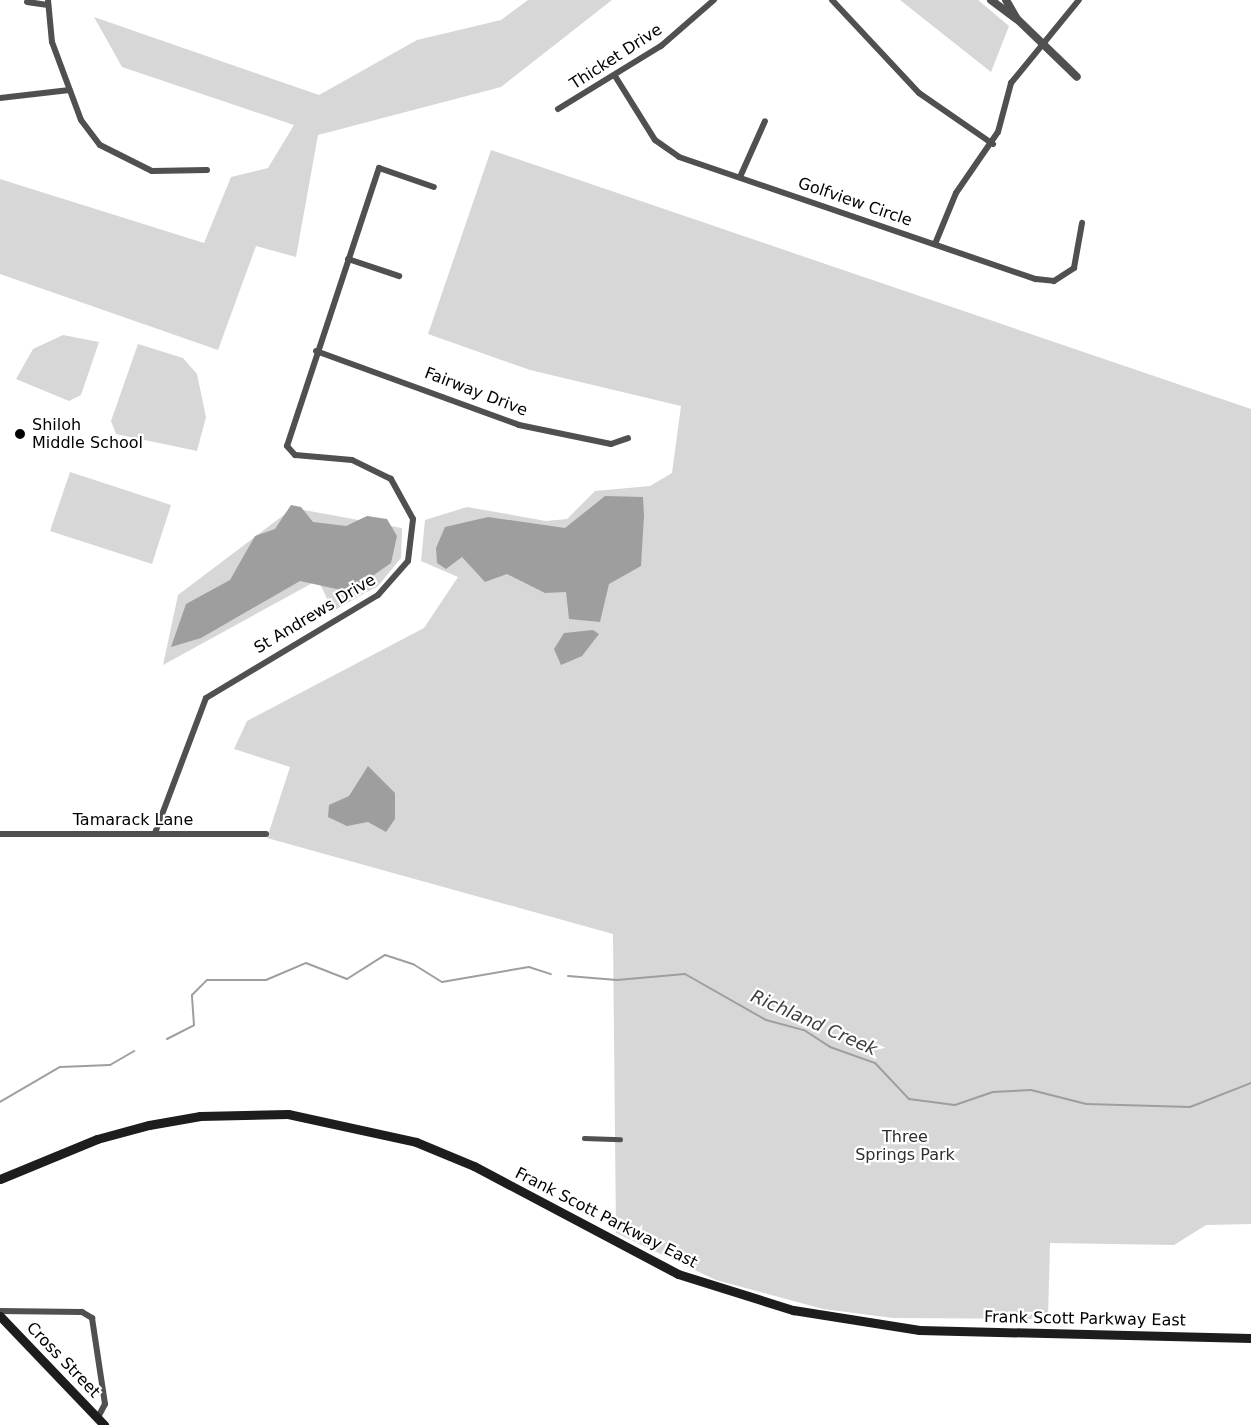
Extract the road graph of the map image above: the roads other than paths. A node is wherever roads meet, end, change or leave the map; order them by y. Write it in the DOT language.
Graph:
graph roads {
  1 [pos="714,0"];
  2 [pos="832,0"];
  3 [pos="991,0"];
  4 [pos="1006,0"];
  5 [pos="1079,0"];
  6 [pos="27,2"];
  7 [pos="48,2"];
  8 [pos="1017,19"];
  9 [pos="1040,44"];
  10 [pos="615,76"];
  11 [pos="1077,77"];
  12 [pos="70,90"];
  13 [pos="0,98"];
  14 [pos="558,109"];
  15 [pos="765,121"];
  16 [pos="993,144"];
  17 [pos="207,170"];
  18 [pos="740,177"];
  19 [pos="434,187"];
  20 [pos="1082,223"];
  21 [pos="935,244"];
  22 [pos="348,259"];
  23 [pos="399,276"];
  24 [pos="316,351"];
  25 [pos="628,438"];
  26 [pos="155,833"];
  27 [pos="0,834"];
  28 [pos="266,834"];
  29 [pos="584,1138"];
  30 [pos="620,1139"];
  31 [pos="0,1179"];
  32 [pos="0,1311"];
  33 [pos="0,1316"];
  34 [pos="1251,1338"];
  35 [pos="101,1421"];
  1 -- 10 [label="street, Thicket Drive"];
  2 -- 16 [label="street"];
  3 -- 8 [label="street"];
  4 -- 8 [label="street"];
  5 -- 9 [label="street"];
  6 -- 7 [label="street"];
  7 -- 12 [label="street"];
  8 -- 9 [label="street"];
  9 -- 11 [label="street"];
  9 -- 16 [label="street"];
  10 -- 14 [label="street, Thicket Drive"];
  10 -- 18 [label="street, Golfview Circle"];
  12 -- 13 [label="street"];
  12 -- 17 [label="street"];
  15 -- 18 [label="street"];
  16 -- 21 [label="street"];
  18 -- 21 [label="street, Golfview Circle"];
  19 -- 22 [label="street, St Andrews Drive"];
  20 -- 21 [label="street, Golfview Circle"];
  22 -- 23 [label="street"];
  22 -- 24 [label="street, St Andrews Drive"];
  24 -- 25 [label="street, Fairway Drive"];
  24 -- 26 [label="street, St Andrews Drive"];
  26 -- 27 [label="street, Tamarack Lane"];
  26 -- 28 [label="street, Tamarack Lane"];
  29 -- 30 [label="street"];
  31 -- 34 [label="main road, Frank Scott Parkway East"];
  32 -- 35 [label="street"];
  33 -- 35 [label="main road, Cross Street"];
}
